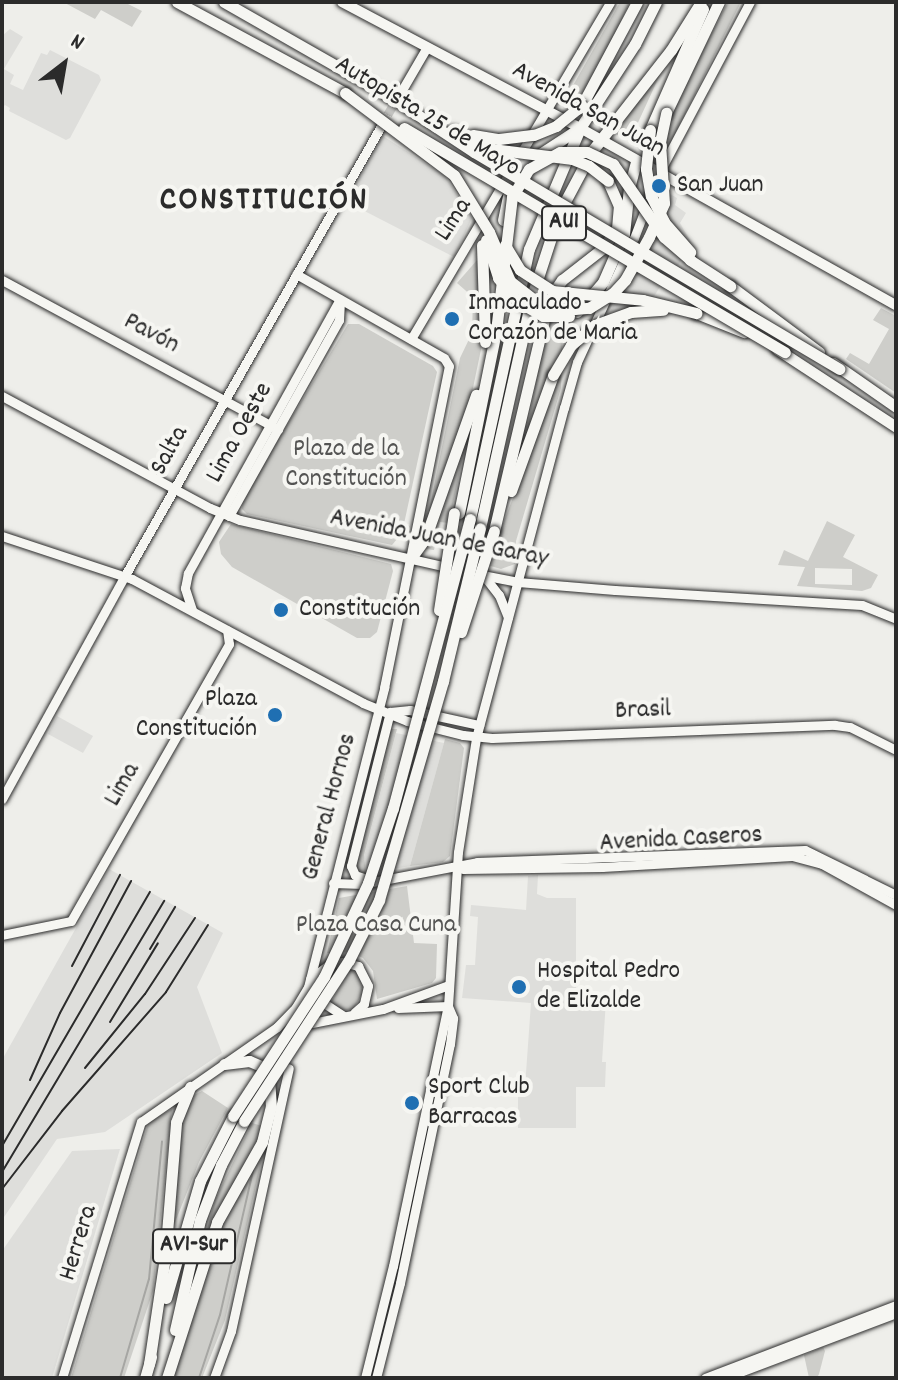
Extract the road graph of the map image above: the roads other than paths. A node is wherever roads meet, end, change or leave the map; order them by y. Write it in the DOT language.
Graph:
graph roads {
  1 [pos="177,2"];
  2 [pos="224,2"];
  3 [pos="342,2"];
  4 [pos="610,2"];
  5 [pos="637,2"];
  6 [pos="656,2"];
  7 [pos="704,2"];
  8 [pos="719,2"];
  9 [pos="750,2"];
  10 [pos="427,47"];
  11 [pos="402,90"];
  12 [pos="345,93"];
  13 [pos="389,96"];
  14 [pos="548,112"];
  15 [pos="442,125"];
  16 [pos="381,126"];
  17 [pos="580,128"];
  18 [pos="600,140"];
  19 [pos="534,157"];
  20 [pos="636,161"];
  21 [pos="516,165"];
  22 [pos="659,173"];
  23 [pos="478,216"];
  24 [pos="296,274"];
  25 [pos="2,280"];
  26 [pos="730,286"];
  27 [pos="340,299"];
  28 [pos="896,305"];
  29 [pos="359,310"];
  30 [pos="696,313"];
  31 [pos="339,320"];
  32 [pos="411,339"];
  33 [pos="785,352"];
  34 [pos="840,369"];
  35 [pos="477,391"];
  36 [pos="2,396"];
  37 [pos="224,399"];
  38 [pos="896,407"];
  39 [pos="274,426"];
  40 [pos="896,427"];
  41 [pos="174,488"];
  42 [pos="501,509"];
  43 [pos="456,513"];
  44 [pos="225,514"];
  45 [pos="2,536"];
  46 [pos="411,558"];
  47 [pos="484,576"];
  48 [pos="124,577"];
  49 [pos="518,582"];
  50 [pos="192,610"];
  51 [pos="896,619"];
  52 [pos="508,620"];
  53 [pos="227,629"];
  54 [pos="434,647"];
  55 [pos="443,681"];
  56 [pos="384,710"];
  57 [pos="479,725"];
  58 [pos="476,738"];
  59 [pos="896,750"];
  60 [pos="2,799"];
  61 [pos="456,869"];
  62 [pos="370,880"];
  63 [pos="333,883"];
  64 [pos="896,895"];
  65 [pos="896,905"];
  66 [pos="2,935"];
  67 [pos="308,984"];
  68 [pos="449,985"];
  69 [pos="448,1006"];
  70 [pos="383,1009"];
  71 [pos="349,1016"];
  72 [pos="312,1023"];
  73 [pos="224,1064"];
  74 [pos="289,1068"];
  75 [pos="270,1081"];
  76 [pos="190,1087"];
  77 [pos="239,1119"];
  78 [pos="141,1122"];
  79 [pos="896,1305"];
  80 [pos="896,1313"];
  81 [pos="149,1364"];
  82 [pos="62,1378"];
  83 [pos="145,1378"];
  84 [pos="167,1378"];
  85 [pos="214,1378"];
  86 [pos="365,1378"];
  87 [pos="376,1378"];
  88 [pos="705,1378"];
  89 [pos="724,1378"];
  1 -- 12 [label="highway, Autopista 25 de Mayo / AU1"];
  2 -- 13 [label="highway, Autopista 25 de Mayo / AU1"];
  3 -- 10 [label="main road, Avenida San Juan"];
  4 -- 14 [label="main road, Lima"];
  5 -- 15 [label="highway, bridge"];
  6 -- 17 [label="highway"];
  7 -- 18 [label="highway"];
  7 -- 26 [label="highway, bridge"];
  8 -- 23 [label="highway, bridge"];
  9 -- 22 [label="main road"];
  10 -- 11 [label="main road"];
  10 -- 14 [label="main road, Avenida San Juan"];
  12 -- 23 [label="highway, bridge"];
  12 -- 33 [label="highway, Autopista 25 de Mayo / AU1, bridge"];
  13 -- 15 [label="highway, bridge"];
  13 -- 34 [label="highway, Autopista 25 de Mayo / AU1, bridge"];
  14 -- 17 [label="main road, Avenida San Juan"];
  14 -- 21 [label="main road, Lima"];
  15 -- 42 [label="highway, bridge"];
  16 -- 24 [label="main road, Salta"];
  17 -- 18 [label="main road, Avenida San Juan"];
  17 -- 19 [label="highway"];
  17 -- 54 [label="highway, AV1-Sur, bridge"];
  18 -- 20 [label="main road, Avenida San Juan"];
  18 -- 55 [label="highway, AV1-Sur, bridge"];
  19 -- 21 [label="highway"];
  19 -- 30 [label="highway, bridge"];
  20 -- 22 [label="main road, Avenida San Juan"];
  20 -- 23 [label="highway, bridge"];
  21 -- 32 [label="main road, Lima"];
  22 -- 28 [label="main road, Avenida San Juan"];
  22 -- 49 [label="main road"];
  23 -- 35 [label="highway, bridge"];
  24 -- 27 [label="main road"];
  24 -- 37 [label="main road, Salta"];
  25 -- 37 [label="main road, Pavón"];
  26 -- 34 [label="highway, bridge"];
  26 -- 43 [label="highway, bridge"];
  27 -- 29 [label="main road"];
  27 -- 31 [label="main road, Lima Oeste"];
  27 -- 39 [label="main road, Lima Oeste"];
  29 -- 31 [label="main road"];
  29 -- 32 [label="main road"];
  30 -- 33 [label="highway, bridge"];
  30 -- 42 [label="highway, bridge"];
  31 -- 39 [label="main road, Lima Oeste"];
  32 -- 46 [label="main road"];
  33 -- 40 [label="highway, Autopista 25 de Mayo / AU1"];
  34 -- 38 [label="highway, Autopista 25 de Mayo / AU1"];
  35 -- 43 [label="highway"];
  35 -- 46 [label="highway"];
  36 -- 41 [label="main road, Avenida Juan de Garay"];
  37 -- 39 [label="main road, Pavón"];
  37 -- 41 [label="main road, Salta"];
  39 -- 44 [label="main road, Lima Oeste"];
  41 -- 44 [label="main road, Avenida Juan de Garay"];
  41 -- 48 [label="main road, Salta"];
  42 -- 55 [label="highway, bridge"];
  43 -- 54 [label="highway, bridge"];
  44 -- 46 [label="main road, Avenida Juan de Garay"];
  44 -- 50 [label="main road, Lima Oeste"];
  45 -- 48 [label="main road, Brasil"];
  46 -- 47 [label="main road, Avenida Juan de Garay"];
  46 -- 56 [label="main road"];
  47 -- 49 [label="main road, Avenida Juan de Garay"];
  47 -- 52 [label="main road"];
  48 -- 50 [label="main road, Brasil"];
  48 -- 60 [label="main road, Salta"];
  49 -- 51 [label="main road, Avenida Juan de Garay"];
  49 -- 52 [label="main road"];
  50 -- 53 [label="main road, Brasil"];
  52 -- 57 [label="main road"];
  53 -- 56 [label="main road, Brasil"];
  53 -- 66 [label="main road, Lima"];
  54 -- 77 [label="highway, AV1-Sur, bridge"];
  55 -- 77 [label="highway, AV1-Sur, bridge"];
  56 -- 57 [label="main road, Brasil"];
  56 -- 58 [label="main road, Brasil"];
  56 -- 62 [label="main road, General Hornos"];
  56 -- 63 [label="main road, General Hornos"];
  57 -- 58 [label="main road"];
  58 -- 59 [label="main road, Brasil"];
  58 -- 61 [label="main road"];
  61 -- 62 [label="main road, Avenida Caseros"];
  61 -- 64 [label="main road, Avenida Caseros"];
  61 -- 65 [label="main road, Avenida Caseros"];
  61 -- 68 [label="main road"];
  62 -- 63 [label="main road, Avenida Caseros"];
  63 -- 67 [label="main road, General Hornos"];
  67 -- 71 [label="main road"];
  67 -- 71 [label="main road"];
  67 -- 73 [label="main road, General Hornos"];
  68 -- 69 [label="main road"];
  68 -- 70 [label="main road"];
  69 -- 70 [label="main road"];
  69 -- 86 [label="main road"];
  69 -- 87 [label="main road"];
  70 -- 71 [label="main road"];
  71 -- 72 [label="main road"];
  72 -- 75 [label="highway"];
  73 -- 75 [label="highway"];
  73 -- 76 [label="main road, General Hornos"];
  74 -- 85 [label="main road"];
  75 -- 84 [label="highway"];
  76 -- 78 [label="main road, General Hornos"];
  76 -- 81 [label="highway"];
  77 -- 81 [label="highway, AV1-Sur"];
  77 -- 84 [label="highway, AV1-Sur"];
  78 -- 82 [label="main road, Herrera"];
  79 -- 88 [label="main road"];
  80 -- 89 [label="main road"];
  81 -- 83 [label="highway, AV1-Sur"];
}
